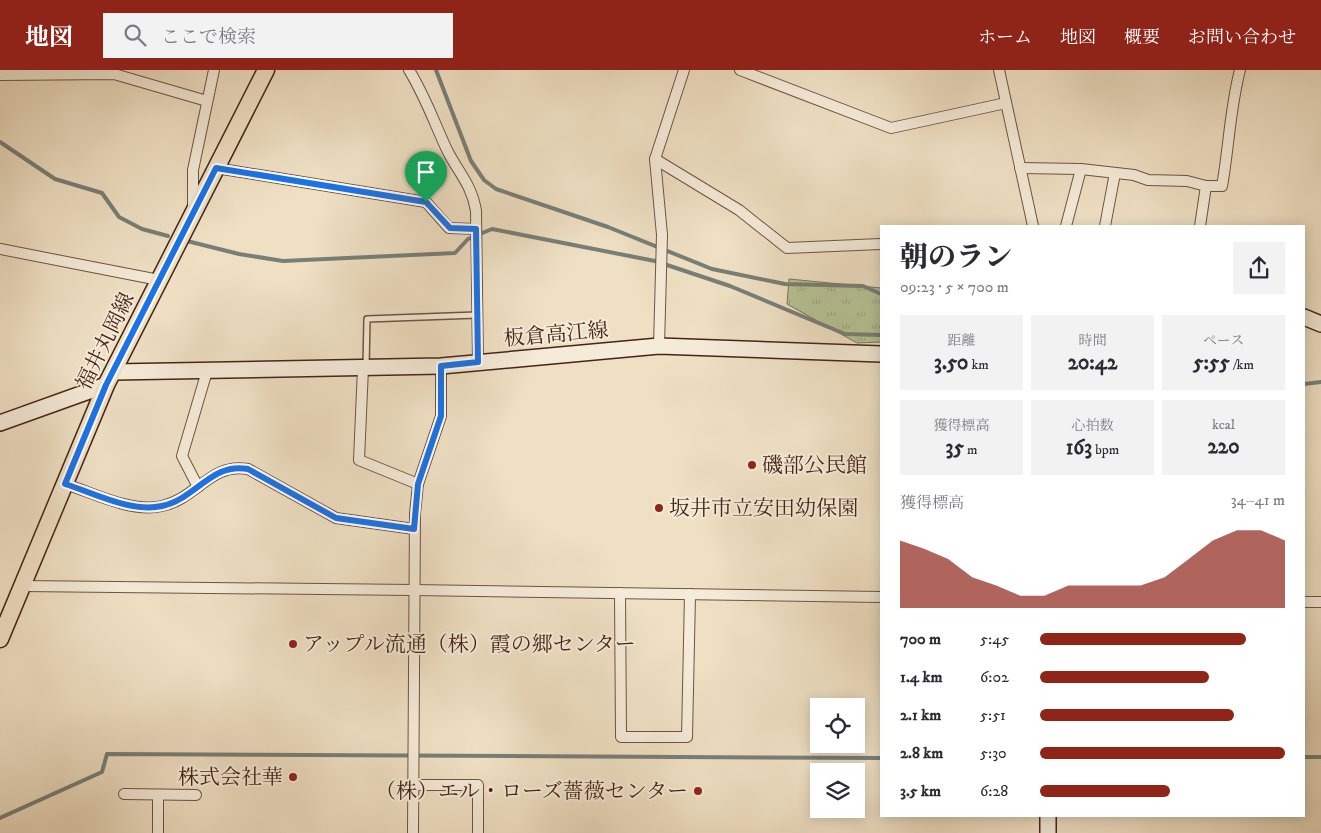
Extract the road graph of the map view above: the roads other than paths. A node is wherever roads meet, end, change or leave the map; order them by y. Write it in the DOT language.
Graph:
graph roads {
  1 [pos="214,70"];
  2 [pos="266,70"];
  3 [pos="409,70"];
  4 [pos="684,70"];
  5 [pos="740,70"];
  6 [pos="999,70"];
  7 [pos="1240,70"];
  8 [pos="98,72"];
  9 [pos="0,75"];
  10 [pos="207,101"];
  11 [pos="1006,104"];
  12 [pos="655,159"];
  13 [pos="216,168"];
  14 [pos="1020,168"];
  15 [pos="1081,170"];
  16 [pos="1116,173"];
  17 [pos="1206,186"];
  18 [pos="194,213"];
  19 [pos="1033,225"];
  20 [pos="1066,225"];
  21 [pos="1105,225"];
  22 [pos="1200,225"];
  23 [pos="476,229"];
  24 [pos="880,244"];
  25 [pos="0,249"];
  26 [pos="159,280"];
  27 [pos="477,315"];
  28 [pos="1305,317"];
  29 [pos="1321,324"];
  30 [pos="659,346"];
  31 [pos="880,354"];
  32 [pos="478,362"];
  33 [pos="441,366"];
  34 [pos="365,368"];
  35 [pos="207,371"];
  36 [pos="110,379"];
  37 [pos="0,423"];
  38 [pos="65,484"];
  39 [pos="418,484"];
  40 [pos="198,487"];
  41 [pos="414,529"];
  42 [pos="22,586"];
  43 [pos="413,590"];
  44 [pos="620,593"];
  45 [pos="690,594"];
  46 [pos="880,597"];
  47 [pos="1305,602"];
  48 [pos="1321,602"];
  49 [pos="0,639"];
  50 [pos="414,785"];
  51 [pos="124,794"];
  52 [pos="158,795"];
  53 [pos="196,795"];
  54 [pos="1048,817"];
  55 [pos="158,833"];
  56 [pos="413,833"];
  57 [pos="478,833"];
  58 [pos="1048,833"];
  1 -- 10 [label="street"];
  2 -- 13 [label="main road, 福井丸岡線"];
  3 -- 23 [label="street"];
  4 -- 12 [label="street"];
  5 -- 11 [label="street"];
  6 -- 11 [label="street"];
  7 -- 17 [label="street"];
  8 -- 9 [label="street"];
  8 -- 10 [label="street"];
  10 -- 18 [label="street"];
  11 -- 14 [label="street"];
  12 -- 24 [label="street"];
  12 -- 30 [label="street"];
  13 -- 18 [label="main road, 福井丸岡線"];
  13 -- 23 [label="street"];
  14 -- 15 [label="street"];
  14 -- 19 [label="street"];
  15 -- 16 [label="street"];
  15 -- 20 [label="street"];
  16 -- 17 [label="street"];
  16 -- 21 [label="street"];
  17 -- 22 [label="street"];
  18 -- 26 [label="main road, 福井丸岡線"];
  23 -- 27 [label="street"];
  25 -- 26 [label="street"];
  26 -- 36 [label="main road, 福井丸岡線"];
  27 -- 32 [label="street"];
  27 -- 34 [label="lane"];
  28 -- 29 [label="main road"];
  30 -- 31 [label="main road, 板倉高江線"];
  30 -- 32 [label="main road, 板倉高江線"];
  32 -- 33 [label="main road, 板倉高江線"];
  33 -- 34 [label="main road, 板倉高江線"];
  33 -- 39 [label="street"];
  34 -- 35 [label="main road, 板倉高江線"];
  34 -- 39 [label="street"];
  35 -- 36 [label="main road, 板倉高江線"];
  35 -- 40 [label="street"];
  36 -- 37 [label="main road, 板倉高江線"];
  36 -- 38 [label="main road, 福井丸岡線"];
  38 -- 40 [label="street"];
  38 -- 42 [label="main road, 福井丸岡線"];
  39 -- 41 [label="street"];
  40 -- 41 [label="street"];
  41 -- 43 [label="street"];
  42 -- 43 [label="street"];
  42 -- 49 [label="main road, 福井丸岡線"];
  43 -- 44 [label="street"];
  43 -- 50 [label="street"];
  44 -- 45 [label="street"];
  44 -- 45 [label="street"];
  45 -- 46 [label="street"];
  47 -- 48 [label="street"];
  50 -- 56 [label="street"];
  50 -- 57 [label="street"];
  51 -- 52 [label="street"];
  52 -- 53 [label="street"];
  52 -- 55 [label="street"];
  54 -- 58 [label="main road"];
}
